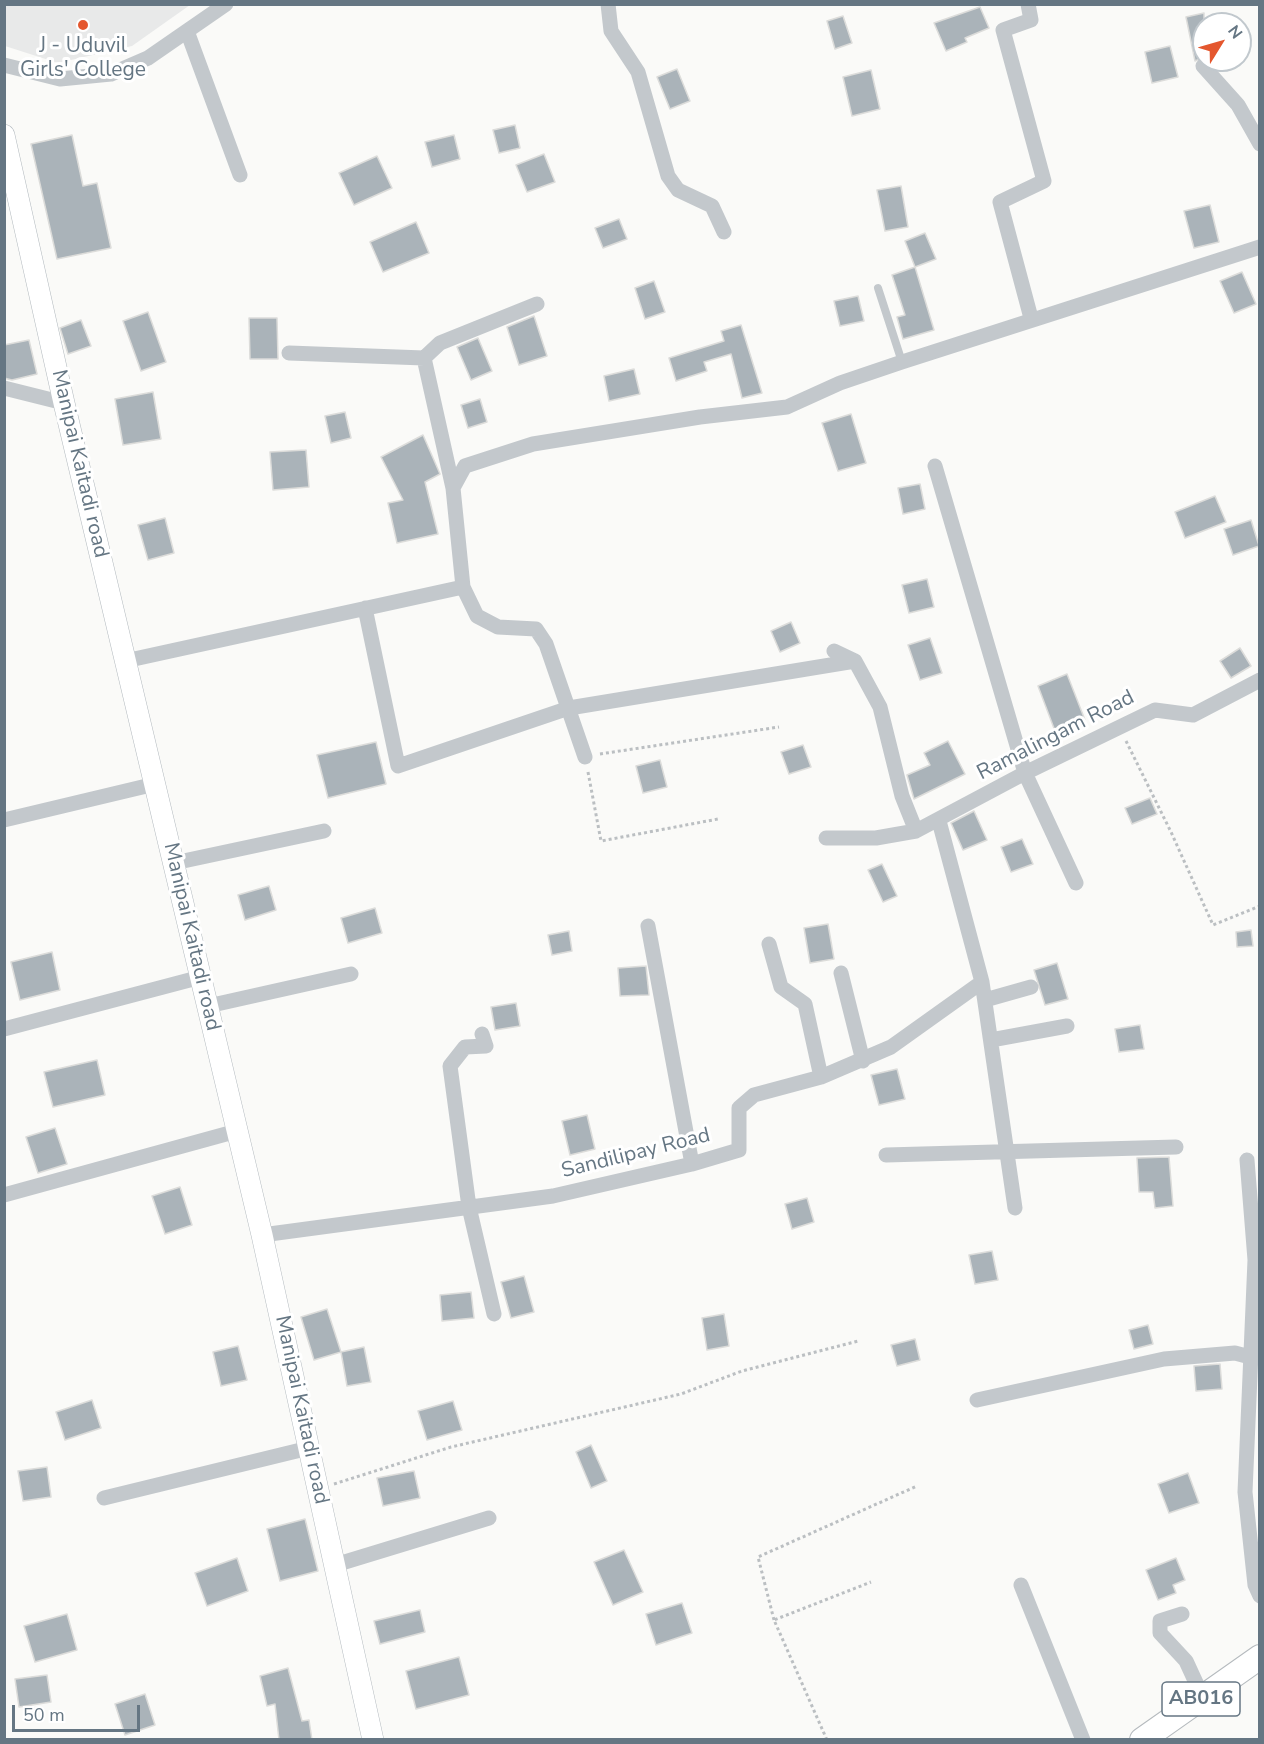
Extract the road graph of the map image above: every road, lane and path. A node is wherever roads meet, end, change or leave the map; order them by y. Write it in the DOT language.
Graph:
graph roads {
  1 [pos="226,4"];
  2 [pos="608,4"];
  3 [pos="1028,4"];
  4 [pos="188,31"];
  5 [pos="4,65"];
  6 [pos="1208,72"];
  7 [pos="4,135"];
  8 [pos="1260,144"];
  9 [pos="240,175"];
  10 [pos="724,232"];
  11 [pos="1260,247"];
  12 [pos="878,288"];
  13 [pos="537,304"];
  14 [pos="1031,318"];
  15 [pos="289,353"];
  16 [pos="424,357"];
  17 [pos="902,362"];
  18 [pos="4,387"];
  19 [pos="64,403"];
  20 [pos="935,466"];
  21 [pos="453,488"];
  22 [pos="463,587"];
  23 [pos="365,608"];
  24 [pos="834,651"];
  25 [pos="125,661"];
  26 [pos="855,661"];
  27 [pos="1260,680"];
  28 [pos="569,708"];
  29 [pos="1118,726"];
  30 [pos="779,727"];
  31 [pos="585,757"];
  32 [pos="1025,773"];
  33 [pos="155,784"];
  34 [pos="718,819"];
  35 [pos="4,820"];
  36 [pos="939,821"];
  37 [pos="324,831"];
  38 [pos="916,831"];
  39 [pos="826,838"];
  40 [pos="174,863"];
  41 [pos="1076,883"];
  42 [pos="1260,906"];
  43 [pos="648,926"];
  44 [pos="769,944"];
  45 [pos="841,973"];
  46 [pos="351,974"];
  47 [pos="201,977"];
  48 [pos="982,982"];
  49 [pos="1031,987"];
  50 [pos="985,1000"];
  51 [pos="208,1006"];
  52 [pos="1067,1026"];
  53 [pos="4,1029"];
  54 [pos="482,1034"];
  55 [pos="991,1040"];
  56 [pos="863,1060"];
  57 [pos="821,1077"];
  58 [pos="237,1131"];
  59 [pos="1176,1147"];
  60 [pos="1008,1151"];
  61 [pos="886,1155"];
  62 [pos="1247,1161"];
  63 [pos="692,1164"];
  64 [pos="4,1195"];
  65 [pos="469,1207"];
  66 [pos="1015,1208"];
  67 [pos="262,1235"];
  68 [pos="494,1314"];
  69 [pos="858,1341"];
  70 [pos="1250,1357"];
  71 [pos="977,1400"];
  72 [pos="309,1448"];
  73 [pos="917,1486"];
  74 [pos="318,1489"];
  75 [pos="104,1498"];
  76 [pos="489,1518"];
  77 [pos="335,1565"];
  78 [pos="871,1582"];
  79 [pos="1021,1585"];
  80 [pos="1260,1596"];
  81 [pos="1182,1614"];
  82 [pos="774,1620"];
  83 [pos="1260,1657"];
  84 [pos="1203,1698"];
  85 [pos="373,1740"];
  86 [pos="827,1740"];
  87 [pos="1083,1740"];
  88 [pos="1142,1740"];
  1 -- 4 [label="street"];
  2 -- 10 [label="street"];
  3 -- 14 [label="street"];
  4 -- 5 [label="street"];
  4 -- 9 [label="street"];
  6 -- 8 [label="street"];
  7 -- 19 [label="main road, Manipai Kaitadi road"];
  11 -- 14 [label="street"];
  12 -- 17 [label="lane"];
  13 -- 16 [label="street"];
  14 -- 17 [label="street"];
  15 -- 16 [label="street"];
  16 -- 21 [label="street"];
  17 -- 21 [label="street"];
  18 -- 19 [label="street"];
  19 -- 25 [label="main road, Manipai Kaitadi road"];
  20 -- 32 [label="street"];
  21 -- 22 [label="street"];
  22 -- 23 [label="street"];
  22 -- 28 [label="street"];
  23 -- 25 [label="street"];
  23 -- 28 [label="street"];
  24 -- 26 [label="street"];
  25 -- 33 [label="main road, Manipai Kaitadi road"];
  26 -- 28 [label="street"];
  26 -- 38 [label="street"];
  27 -- 29 [label="street, Ramalingam Road"];
  28 -- 31 [label="street"];
  29 -- 32 [label="street, Ramalingam Road"];
  29 -- 42 [label="path"];
  30 -- 31 [label="path"];
  31 -- 34 [label="path"];
  32 -- 36 [label="street, Ramalingam Road"];
  32 -- 41 [label="street"];
  33 -- 35 [label="street"];
  33 -- 40 [label="main road, Manipai Kaitadi road"];
  36 -- 38 [label="street, Ramalingam Road"];
  36 -- 48 [label="street"];
  37 -- 40 [label="street"];
  38 -- 39 [label="street, Ramalingam Road"];
  40 -- 47 [label="main road, Manipai Kaitadi road"];
  43 -- 63 [label="street"];
  44 -- 57 [label="street"];
  45 -- 56 [label="street"];
  46 -- 51 [label="street"];
  47 -- 51 [label="main road, Manipai Kaitadi road"];
  47 -- 53 [label="street"];
  48 -- 50 [label="street"];
  48 -- 56 [label="street, Sandilipay Road"];
  49 -- 50 [label="street"];
  50 -- 55 [label="street"];
  51 -- 58 [label="main road, Manipai Kaitadi road"];
  52 -- 55 [label="street"];
  54 -- 65 [label="street"];
  55 -- 60 [label="street"];
  56 -- 57 [label="street, Sandilipay Road"];
  57 -- 63 [label="street, Sandilipay Road"];
  58 -- 64 [label="street"];
  58 -- 67 [label="main road, Manipai Kaitadi road"];
  59 -- 60 [label="street"];
  60 -- 61 [label="street"];
  60 -- 66 [label="street"];
  62 -- 70 [label="street"];
  63 -- 65 [label="street, Sandilipay Road"];
  65 -- 67 [label="street, Sandilipay Road"];
  65 -- 68 [label="street"];
  67 -- 72 [label="main road, Manipai Kaitadi road"];
  69 -- 74 [label="path"];
  70 -- 71 [label="street"];
  70 -- 80 [label="street"];
  72 -- 74 [label="main road, Manipai Kaitadi road"];
  72 -- 75 [label="street"];
  73 -- 82 [label="path"];
  74 -- 77 [label="main road, Manipai Kaitadi road"];
  76 -- 77 [label="street"];
  77 -- 85 [label="main road, Manipai Kaitadi road"];
  78 -- 82 [label="path"];
  79 -- 87 [label="street"];
  81 -- 84 [label="street"];
  82 -- 86 [label="path"];
  83 -- 84 [label="main road, AB016"];
  84 -- 88 [label="main road, AB016"];
}
